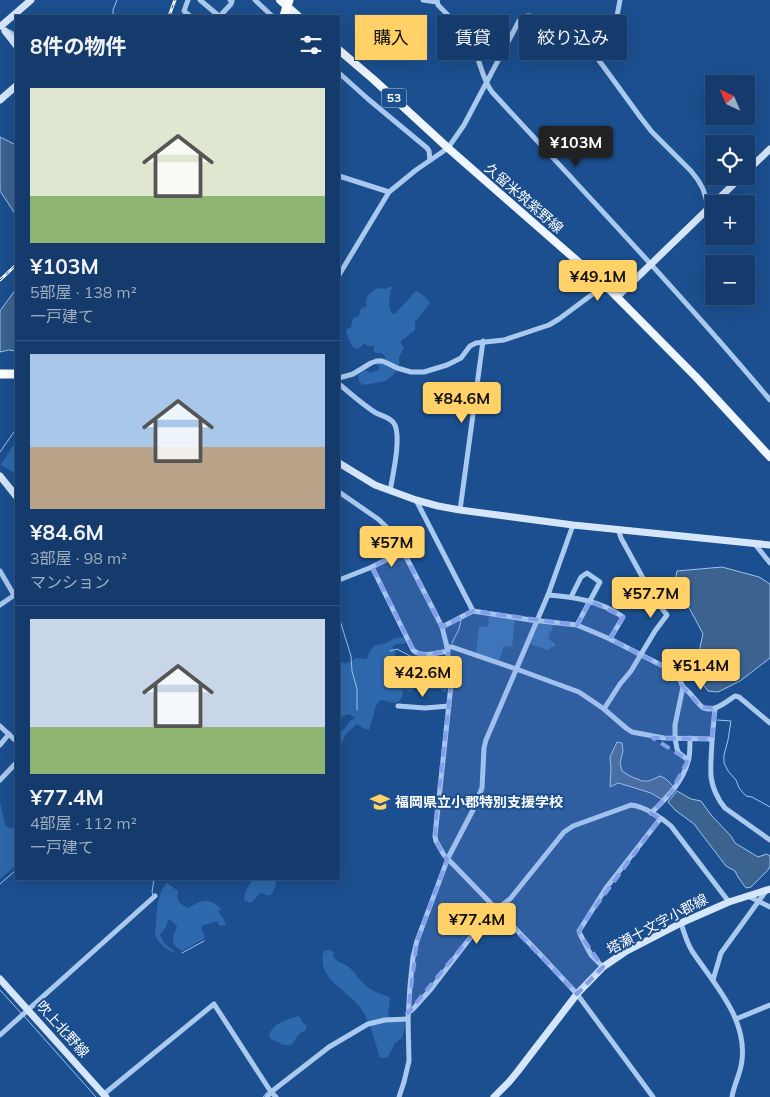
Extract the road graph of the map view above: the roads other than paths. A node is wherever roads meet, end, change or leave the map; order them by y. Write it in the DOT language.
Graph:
graph roads {
  1 [pos="32,0"];
  2 [pos="188,0"];
  3 [pos="200,0"];
  4 [pos="230,0"];
  5 [pos="255,0"];
  6 [pos="423,0"];
  7 [pos="620,0"];
  8 [pos="437,1"];
  9 [pos="285,2"];
  10 [pos="15,15"];
  11 [pos="15,15"];
  12 [pos="189,15"];
  13 [pos="219,15"];
  14 [pos="221,15"];
  15 [pos="271,15"];
  16 [pos="284,15"];
  17 [pos="297,15"];
  18 [pos="617,15"];
  19 [pos="519,21"];
  20 [pos="2,27"];
  21 [pos="15,35"];
  22 [pos="15,44"];
  23 [pos="340,51"];
  24 [pos="598,60"];
  25 [pos="340,74"];
  26 [pos="486,85"];
  27 [pos="15,87"];
  28 [pos="0,100"];
  29 [pos="448,148"];
  30 [pos="770,149"];
  31 [pos="430,160"];
  32 [pos="755,163"];
  33 [pos="340,176"];
  34 [pos="733,185"];
  35 [pos="389,192"];
  36 [pos="705,195"];
  37 [pos="722,195"];
  38 [pos="705,212"];
  39 [pos="340,264"];
  40 [pos="651,264"];
  41 [pos="344,266"];
  42 [pos="340,273"];
  43 [pos="607,288"];
  44 [pos="617,297"];
  45 [pos="483,341"];
  46 [pos="0,374"];
  47 [pos="15,374"];
  48 [pos="340,378"];
  49 [pos="340,385"];
  50 [pos="770,400"];
  51 [pos="770,457"];
  52 [pos="340,466"];
  53 [pos="0,476"];
  54 [pos="390,491"];
  55 [pos="340,493"];
  56 [pos="15,495"];
  57 [pos="416,500"];
  58 [pos="460,510"];
  59 [pos="573,525"];
  60 [pos="618,529"];
  61 [pos="754,543"];
  62 [pos="770,545"];
  63 [pos="403,551"];
  64 [pos="770,563"];
  65 [pos="372,567"];
  66 [pos="0,571"];
  67 [pos="340,580"];
  68 [pos="15,594"];
  69 [pos="548,595"];
  70 [pos="570,597"];
  71 [pos="590,601"];
  72 [pos="0,605"];
  73 [pos="473,611"];
  74 [pos="538,620"];
  75 [pos="577,625"];
  76 [pos="442,627"];
  77 [pos="610,639"];
  78 [pos="448,649"];
  79 [pos="641,655"];
  80 [pos="517,670"];
  81 [pos="683,687"];
  82 [pos="398,706"];
  83 [pos="449,706"];
  84 [pos="715,708"];
  85 [pos="604,709"];
  86 [pos="770,723"];
  87 [pos="0,726"];
  88 [pos="9,734"];
  89 [pos="675,738"];
  90 [pos="690,738"];
  91 [pos="712,739"];
  92 [pos="15,740"];
  93 [pos="0,745"];
  94 [pos="688,760"];
  95 [pos="15,764"];
  96 [pos="0,780"];
  97 [pos="651,813"];
  98 [pos="660,819"];
  99 [pos="770,840"];
  100 [pos="448,858"];
  101 [pos="768,889"];
  102 [pos="155,896"];
  103 [pos="748,896"];
  104 [pos="758,901"];
  105 [pos="729,902"];
  106 [pos="770,907"];
  107 [pos="495,908"];
  108 [pos="680,923"];
  109 [pos="603,967"];
  110 [pos="0,978"];
  111 [pos="713,980"];
  112 [pos="577,994"];
  113 [pos="770,1005"];
  114 [pos="28,1010"];
  115 [pos="408,1016"];
  116 [pos="736,1019"];
  117 [pos="0,1035"];
  118 [pos="271,1092"];
  119 [pos="105,1096"];
  120 [pos="267,1097"];
  121 [pos="276,1097"];
  122 [pos="398,1097"];
  123 [pos="494,1097"];
  124 [pos="653,1097"];
  125 [pos="732,1097"];
  1 -- 11 [label="street"];
  2 -- 12 [label="street"];
  3 -- 13 [label="street"];
  4 -- 14 [label="street"];
  5 -- 15 [label="street"];
  6 -- 8 [label="street"];
  7 -- 18 [label="street"];
  8 -- 26 [label="street"];
  9 -- 16 [label="highway"];
  9 -- 17 [label="main road"];
  10 -- 20 [label="street"];
  19 -- 26 [label="street"];
  20 -- 21 [label="street"];
  20 -- 22 [label="street"];
  23 -- 29 [label="main road, 久留米筑紫野線 / 53"];
  24 -- 36 [label="street"];
  25 -- 31 [label="street"];
  26 -- 29 [label="street"];
  26 -- 40 [label="street"];
  27 -- 28 [label="street"];
  29 -- 31 [label="street"];
  29 -- 43 [label="main road, 久留米筑紫野線 / 53"];
  30 -- 32 [label="street"];
  31 -- 35 [label="street"];
  33 -- 35 [label="street"];
  34 -- 37 [label="street"];
  35 -- 41 [label="street"];
  38 -- 40 [label="street"];
  39 -- 41 [label="street"];
  40 -- 44 [label="street"];
  40 -- 50 [label="street"];
  41 -- 42 [label="street"];
  43 -- 44 [label="main road, 久留米筑紫野線 / 53"];
  43 -- 45 [label="street"];
  44 -- 51 [label="main road, 久留米筑紫野線 / 53"];
  45 -- 48 [label="street"];
  45 -- 58 [label="street"];
  46 -- 47 [label="highway"];
  49 -- 54 [label="street"];
  52 -- 54 [label="street"];
  53 -- 56 [label="street"];
  54 -- 57 [label="street"];
  55 -- 63 [label="street"];
  57 -- 58 [label="street"];
  57 -- 73 [label="street"];
  58 -- 59 [label="street"];
  59 -- 60 [label="street"];
  59 -- 69 [label="street"];
  60 -- 61 [label="street"];
  60 -- 79 [label="street"];
  61 -- 62 [label="street"];
  61 -- 64 [label="street"];
  63 -- 65 [label="street"];
  63 -- 76 [label="street"];
  65 -- 67 [label="street"];
  65 -- 78 [label="street"];
  66 -- 68 [label="street"];
  68 -- 72 [label="street"];
  69 -- 70 [label="street"];
  69 -- 74 [label="street"];
  70 -- 71 [label="street"];
  70 -- 71 [label="street"];
  71 -- 75 [label="street"];
  71 -- 77 [label="street"];
  73 -- 74 [label="street"];
  73 -- 76 [label="street"];
  74 -- 75 [label="street"];
  74 -- 80 [label="street"];
  75 -- 77 [label="street"];
  76 -- 78 [label="street"];
  77 -- 79 [label="street"];
  78 -- 80 [label="street"];
  78 -- 83 [label="street"];
  79 -- 81 [label="street"];
  79 -- 85 [label="street"];
  80 -- 85 [label="street"];
  80 -- 100 [label="street"];
  81 -- 84 [label="street"];
  81 -- 89 [label="street"];
  82 -- 83 [label="street"];
  83 -- 100 [label="street"];
  84 -- 86 [label="street"];
  84 -- 91 [label="street"];
  85 -- 89 [label="street"];
  87 -- 88 [label="street"];
  88 -- 92 [label="street"];
  88 -- 93 [label="street"];
  89 -- 90 [label="street"];
  89 -- 94 [label="street"];
  90 -- 91 [label="street"];
  90 -- 94 [label="street"];
  91 -- 99 [label="street"];
  94 -- 97 [label="street"];
  95 -- 96 [label="street"];
  97 -- 98 [label="street"];
  97 -- 107 [label="street"];
  98 -- 105 [label="street"];
  98 -- 109 [label="street"];
  100 -- 107 [label="street"];
  100 -- 115 [label="street"];
  101 -- 103 [label="street, 塔瀬十文字小郡線"];
  101 -- 104 [label="street"];
  102 -- 114 [label="street"];
  103 -- 104 [label="street"];
  103 -- 105 [label="street, 塔瀬十文字小郡線"];
  104 -- 106 [label="street"];
  104 -- 111 [label="street"];
  105 -- 108 [label="street, 塔瀬十文字小郡線"];
  107 -- 112 [label="street"];
  107 -- 115 [label="street"];
  108 -- 109 [label="street, 塔瀬十文字小郡線"];
  108 -- 111 [label="street"];
  109 -- 112 [label="street, 塔瀬十文字小郡線"];
  110 -- 114 [label="street, 吹上北野線"];
  111 -- 116 [label="street"];
  112 -- 123 [label="street, 塔瀬十文字小郡線"];
  112 -- 124 [label="street"];
  113 -- 116 [label="street"];
  114 -- 117 [label="street"];
  114 -- 119 [label="street, 吹上北野線"];
  115 -- 118 [label="street"];
  115 -- 122 [label="street"];
  116 -- 125 [label="street"];
  118 -- 119 [label="street"];
  118 -- 120 [label="street"];
  118 -- 121 [label="street"];
}
